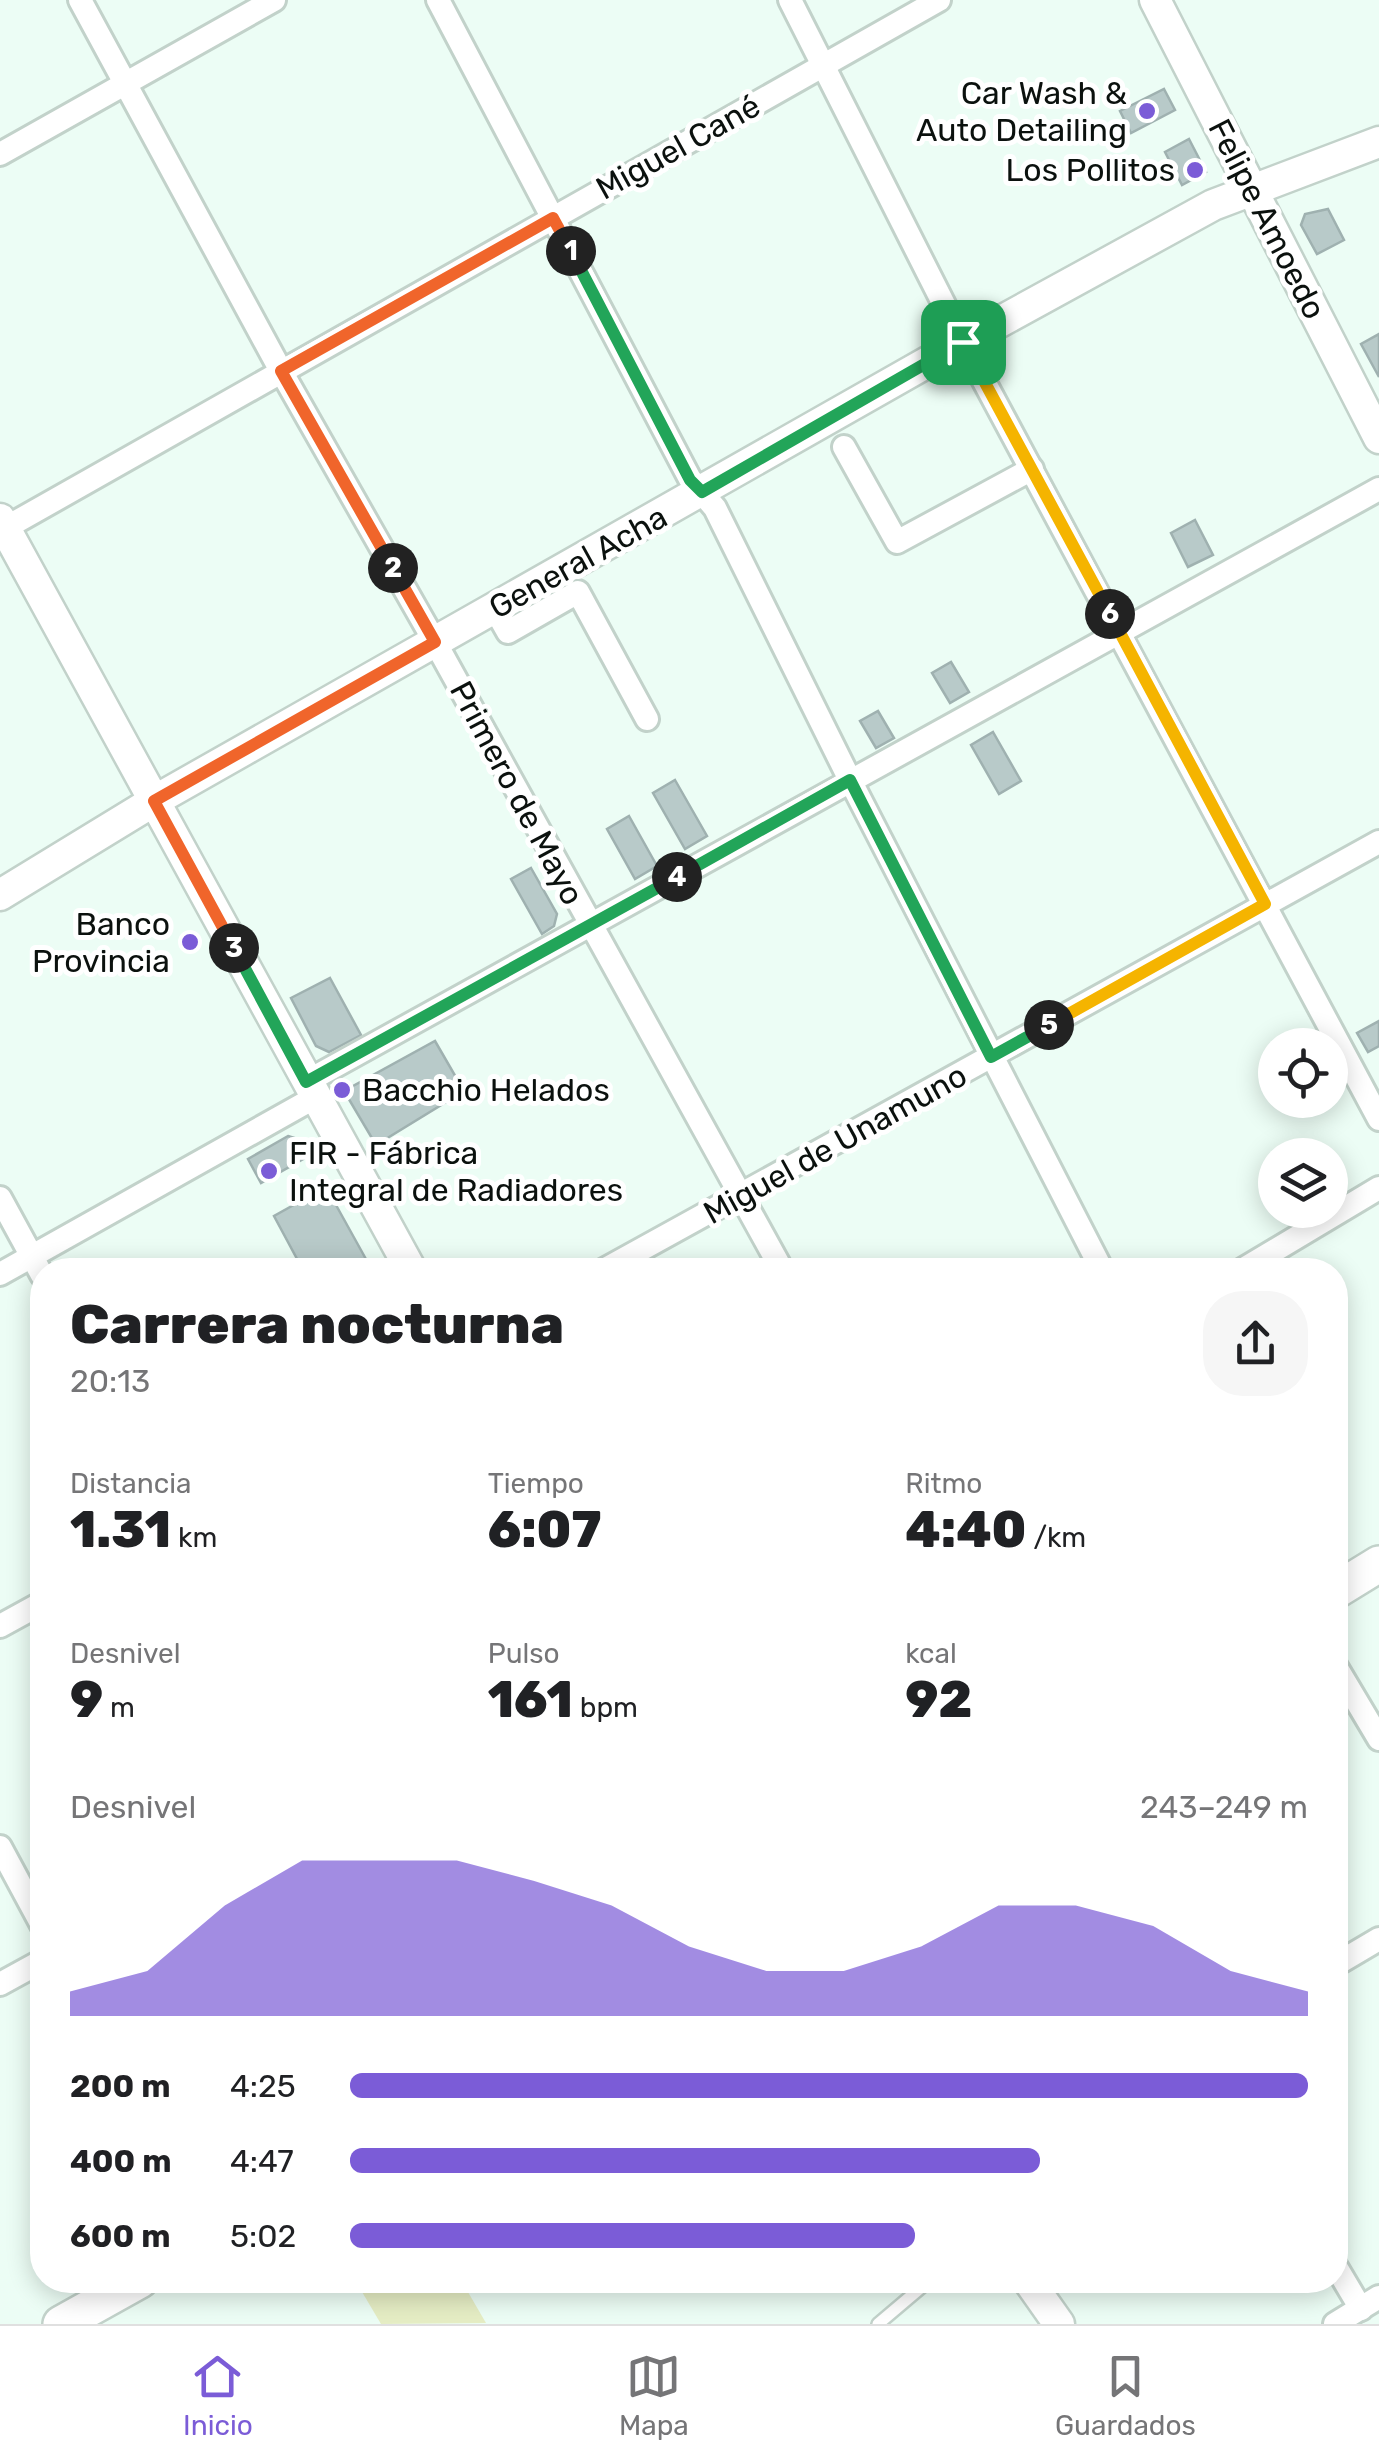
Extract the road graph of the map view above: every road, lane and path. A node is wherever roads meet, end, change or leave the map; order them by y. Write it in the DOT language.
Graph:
graph roads {
  1 [pos="80,0"];
  2 [pos="274,0"];
  3 [pos="438,0"];
  4 [pos="790,0"];
  5 [pos="938,0"];
  6 [pos="1156,0"];
  7 [pos="824,66"];
  8 [pos="124,84"];
  9 [pos="1379,142"];
  10 [pos="0,154"];
  11 [pos="1252,189"];
  12 [pos="553,218"];
  13 [pos="963,342"];
  14 [pos="281,371"];
  15 [pos="1379,438"];
  16 [pos="844,446"];
  17 [pos="1032,469"];
  18 [pos="1379,489"];
  19 [pos="702,492"];
  20 [pos="2,526"];
  21 [pos="495,609"];
  22 [pos="1120,632"];
  23 [pos="435,642"];
  24 [pos="647,719"];
  25 [pos="850,780"];
  26 [pos="154,801"];
  27 [pos="1379,842"];
  28 [pos="0,894"];
  29 [pos="1265,904"];
  30 [pos="590,926"];
  31 [pos="991,1057"];
  32 [pos="310,1090"];
  33 [pos="1379,1119"];
  34 [pos="1379,1188"];
  35 [pos="741,1196"];
  36 [pos="0,1198"];
  37 [pos="33,1258"];
  38 [pos="48,1258"];
  39 [pos="403,1258"];
  40 [pos="626,1258"];
  41 [pos="775,1258"];
  42 [pos="1096,1258"];
  43 [pos="1262,1258"];
  44 [pos="30,1267"];
  45 [pos="0,1274"];
  46 [pos="1379,1564"];
  47 [pos="1348,1583"];
  48 [pos="30,1610"];
  49 [pos="0,1626"];
  50 [pos="1348,1687"];
  51 [pos="1379,1739"];
  52 [pos="0,1848"];
  53 [pos="30,1903"];
  54 [pos="1379,1939"];
  55 [pos="1348,1957"];
  56 [pos="30,1968"];
  57 [pos="0,1984"];
  58 [pos="1348,2279"];
  59 [pos="122,2293"];
  60 [pos="915,2293"];
  61 [pos="1037,2293"];
  62 [pos="1370,2303"];
  63 [pos="61,2324"];
  64 [pos="878,2324"];
  65 [pos="1059,2324"];
  66 [pos="1335,2324"];
  1 -- 8 [label="street, Primero de Mayo"];
  2 -- 8 [label="street"];
  3 -- 12 [label="street"];
  4 -- 7 [label="street"];
  5 -- 7 [label="street, Miguel Cané"];
  6 -- 11 [label="street, Felipe Amoedo"];
  7 -- 12 [label="street, Miguel Cané"];
  7 -- 13 [label="street"];
  8 -- 10 [label="street"];
  8 -- 14 [label="street, Primero de Mayo"];
  9 -- 11 [label="street, General Acha"];
  11 -- 13 [label="street, General Acha"];
  11 -- 15 [label="street, Felipe Amoedo"];
  12 -- 14 [label="street, Miguel Cané"];
  12 -- 19 [label="street"];
  13 -- 17 [label="street"];
  13 -- 19 [label="street, General Acha"];
  14 -- 20 [label="street, Miguel Cané"];
  14 -- 23 [label="street, Primero de Mayo"];
  16 -- 17 [label="street"];
  17 -- 22 [label="street"];
  18 -- 22 [label="street"];
  19 -- 21 [label="street, General Acha"];
  19 -- 25 [label="street"];
  20 -- 26 [label="street"];
  21 -- 23 [label="street, General Acha"];
  21 -- 24 [label="street"];
  22 -- 25 [label="street"];
  22 -- 29 [label="street"];
  23 -- 26 [label="street, General Acha"];
  23 -- 30 [label="street, Primero de Mayo"];
  25 -- 30 [label="street"];
  25 -- 31 [label="street"];
  26 -- 28 [label="street, General Acha"];
  26 -- 32 [label="street"];
  27 -- 29 [label="street, Miguel de Unamuno"];
  29 -- 31 [label="street, Miguel de Unamuno"];
  29 -- 33 [label="street"];
  30 -- 32 [label="street"];
  30 -- 35 [label="street, Primero de Mayo"];
  31 -- 35 [label="street, Miguel de Unamuno"];
  31 -- 42 [label="street"];
  32 -- 38 [label="street"];
  32 -- 39 [label="street"];
  34 -- 43 [label="street"];
  35 -- 40 [label="street, Miguel de Unamuno"];
  35 -- 41 [label="street, Primero de Mayo"];
  36 -- 37 [label="street"];
  44 -- 45 [label="street"];
  46 -- 47 [label="main road"];
  48 -- 49 [label="street"];
  50 -- 51 [label="street"];
  52 -- 53 [label="street"];
  54 -- 55 [label="street"];
  56 -- 57 [label="street"];
  58 -- 62 [label="street"];
  59 -- 63 [label="main road"];
  60 -- 64 [label="lane"];
  61 -- 65 [label="street"];
  62 -- 66 [label="street"];
}
